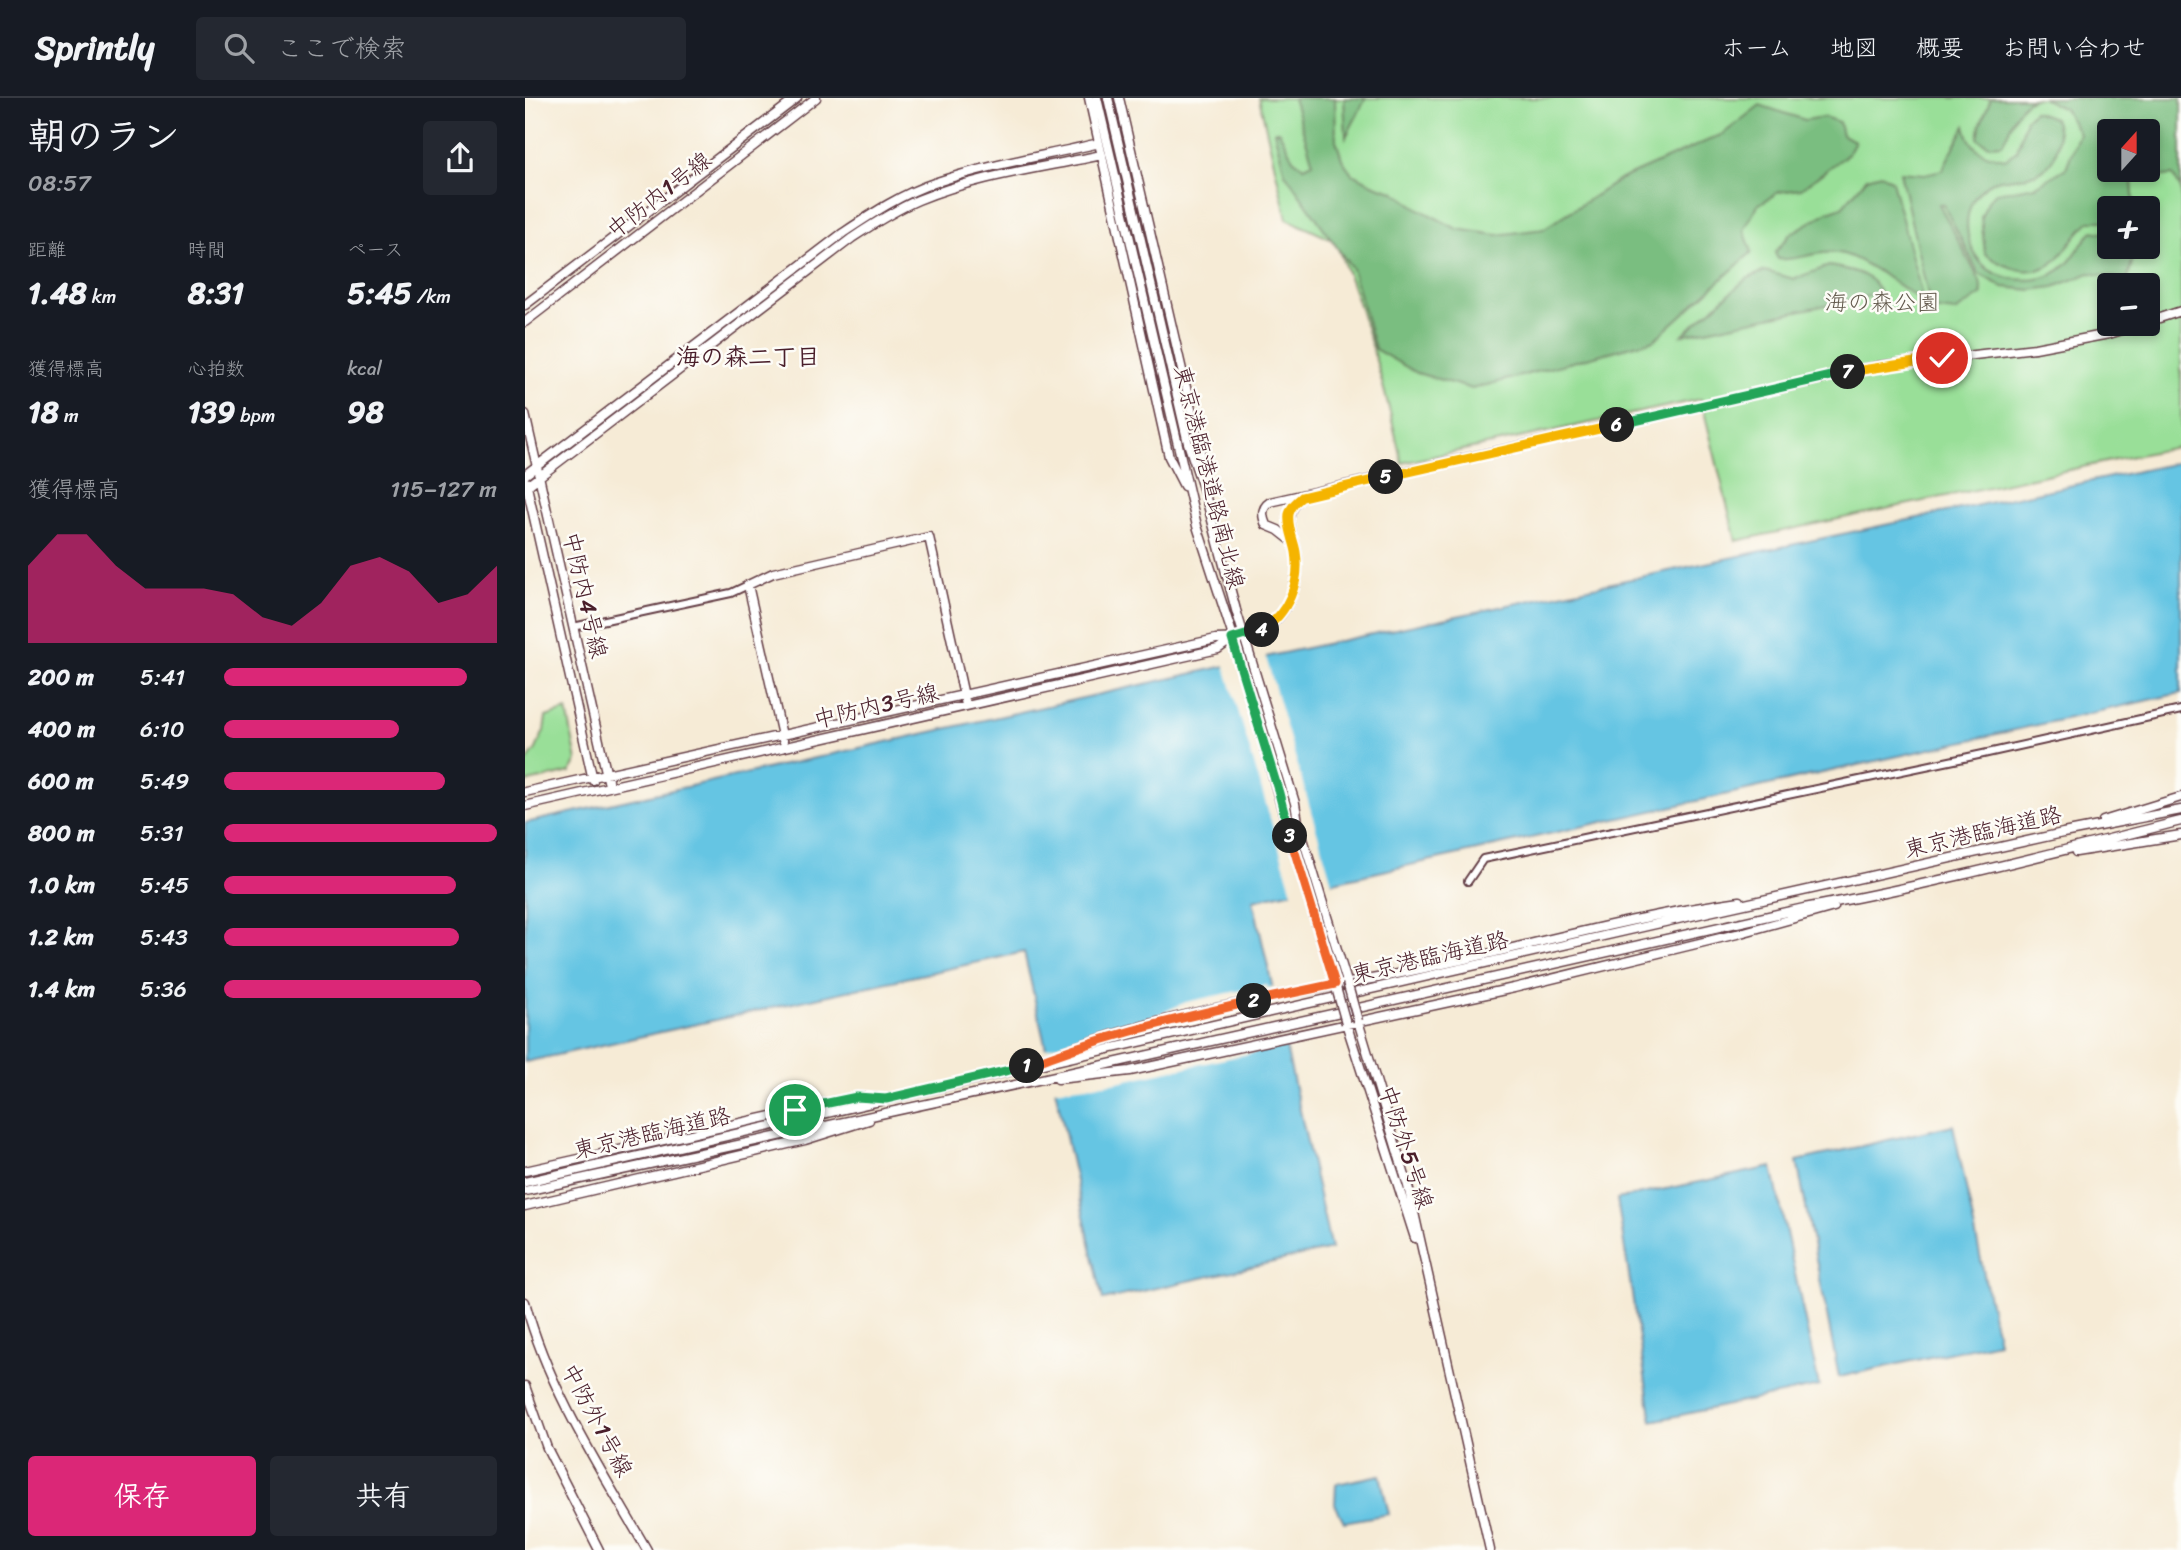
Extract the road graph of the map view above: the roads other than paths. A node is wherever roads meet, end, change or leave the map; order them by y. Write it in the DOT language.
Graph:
graph roads {
  1 [pos="797,98"];
  2 [pos="816,98"];
  3 [pos="1089,98"];
  4 [pos="1097,98"];
  5 [pos="1108,98"];
  6 [pos="1119,98"];
  7 [pos="1099,143"];
  8 [pos="1102,155"];
  9 [pos="525,305"];
  10 [pos="2181,311"];
  11 [pos="2160,318"];
  12 [pos="525,322"];
  13 [pos="2097,335"];
  14 [pos="525,414"];
  15 [pos="536,467"];
  16 [pos="525,475"];
  17 [pos="539,477"];
  18 [pos="527,485"];
  19 [pos="1205,494"];
  20 [pos="1302,497"];
  21 [pos="1190,498"];
  22 [pos="1279,502"];
  23 [pos="1289,513"];
  24 [pos="1292,541"];
  25 [pos="748,585"];
  26 [pos="573,627"];
  27 [pos="1245,635"];
  28 [pos="1232,639"];
  29 [pos="964,693"];
  30 [pos="966,705"];
  31 [pos="2181,710"];
  32 [pos="782,735"];
  33 [pos="785,746"];
  34 [pos="606,773"];
  35 [pos="592,776"];
  36 [pos="609,785"];
  37 [pos="595,788"];
  38 [pos="525,792"];
  39 [pos="2181,797"];
  40 [pos="525,806"];
  41 [pos="2181,810"];
  42 [pos="2181,821"];
  43 [pos="2063,833"];
  44 [pos="2181,835"];
  45 [pos="2056,853"];
  46 [pos="1468,881"];
  47 [pos="1804,892"];
  48 [pos="1856,898"];
  49 [pos="1347,982"];
  50 [pos="1335,984"];
  51 [pos="1351,995"];
  52 [pos="1358,1021"];
  53 [pos="1346,1023"];
  54 [pos="1018,1069"];
  55 [pos="1033,1081"];
  56 [pos="886,1099"];
  57 [pos="929,1102"];
  58 [pos="525,1171"];
  59 [pos="525,1182"];
  60 [pos="525,1191"];
  61 [pos="525,1206"];
  62 [pos="1430,1283"];
  63 [pos="525,1302"];
  64 [pos="525,1386"];
  65 [pos="599,1550"];
  66 [pos="647,1550"];
  67 [pos="1490,1550"];
  1 -- 9 [label="street, 中防内1号線"];
  2 -- 12 [label="street, 中防内1号線"];
  3 -- 7 [label="street"];
  4 -- 21 [label="street, 東京港臨港道路南北線"];
  5 -- 19 [label="street, 東京港臨港道路南北線"];
  6 -- 19 [label="street"];
  7 -- 8 [label="street"];
  7 -- 15 [label="street"];
  8 -- 17 [label="street"];
  8 -- 21 [label="street"];
  10 -- 11 [label="street"];
  13 -- 20 [label="street"];
  14 -- 15 [label="street, 中防内4号線"];
  15 -- 16 [label="street"];
  15 -- 17 [label="street, 中防内4号線"];
  16 -- 18 [label="street, 中防内4号線"];
  17 -- 18 [label="street"];
  17 -- 26 [label="street, 中防内4号線"];
  18 -- 35 [label="street, 中防内4号線"];
  19 -- 27 [label="street, 東京港臨港道路南北線"];
  20 -- 22 [label="street"];
  20 -- 23 [label="street"];
  21 -- 28 [label="street, 東京港臨港道路南北線"];
  22 -- 23 [label="street"];
  22 -- 24 [label="street"];
  23 -- 24 [label="street, 中防内3号線"];
  24 -- 27 [label="street, 中防内3号線"];
  25 -- 26 [label="street"];
  25 -- 29 [label="street"];
  25 -- 32 [label="street"];
  26 -- 34 [label="street, 中防内4号線"];
  27 -- 28 [label="street, 中防内3号線"];
  27 -- 49 [label="street, 東京港臨港道路南北線"];
  28 -- 29 [label="street, 中防内3号線"];
  28 -- 30 [label="street, 中防内3号線"];
  28 -- 50 [label="street, 東京港臨港道路南北線"];
  29 -- 30 [label="street"];
  29 -- 32 [label="street, 中防内3号線"];
  30 -- 33 [label="street, 中防内3号線"];
  31 -- 46 [label="street"];
  32 -- 33 [label="street"];
  32 -- 34 [label="street, 中防内3号線"];
  33 -- 36 [label="street, 中防内3号線"];
  34 -- 35 [label="street, 中防内3号線"];
  34 -- 36 [label="street, 中防内4号線"];
  35 -- 37 [label="street, 中防内4号線"];
  35 -- 38 [label="street, 中防内3号線"];
  36 -- 37 [label="street, 中防内3号線"];
  37 -- 40 [label="street, 中防内3号線"];
  39 -- 43 [label="street"];
  41 -- 43 [label="street, 東京港臨海道路"];
  42 -- 45 [label="street, 東京港臨海道路"];
  43 -- 47 [label="street, 東京港臨海道路"];
  44 -- 45 [label="street"];
  45 -- 48 [label="street, 東京港臨海道路"];
  47 -- 49 [label="street"];
  47 -- 51 [label="street, 東京港臨海道路"];
  48 -- 52 [label="street"];
  48 -- 55 [label="street, 東京港臨海道路"];
  49 -- 50 [label="street, bridge"];
  49 -- 51 [label="street, 東京港臨港道路南北線, bridge"];
  50 -- 53 [label="street, 東京港臨港道路南北線, bridge"];
  50 -- 54 [label="street"];
  51 -- 52 [label="street, 東京港臨港道路南北線, bridge"];
  51 -- 54 [label="street, 東京港臨海道路"];
  52 -- 53 [label="street, bridge"];
  52 -- 62 [label="street, 中防外5号線"];
  53 -- 55 [label="street"];
  53 -- 62 [label="street, 中防外5号線"];
  54 -- 56 [label="street, 東京港臨海道路"];
  55 -- 57 [label="street, 東京港臨海道路"];
  56 -- 58 [label="street"];
  56 -- 59 [label="street, 東京港臨海道路"];
  57 -- 60 [label="street, 東京港臨海道路"];
  57 -- 61 [label="street"];
  62 -- 67 [label="street, 中防外5号線"];
  63 -- 66 [label="street, 中防外1号線"];
  64 -- 65 [label="street, 中防外1号線"];
}
